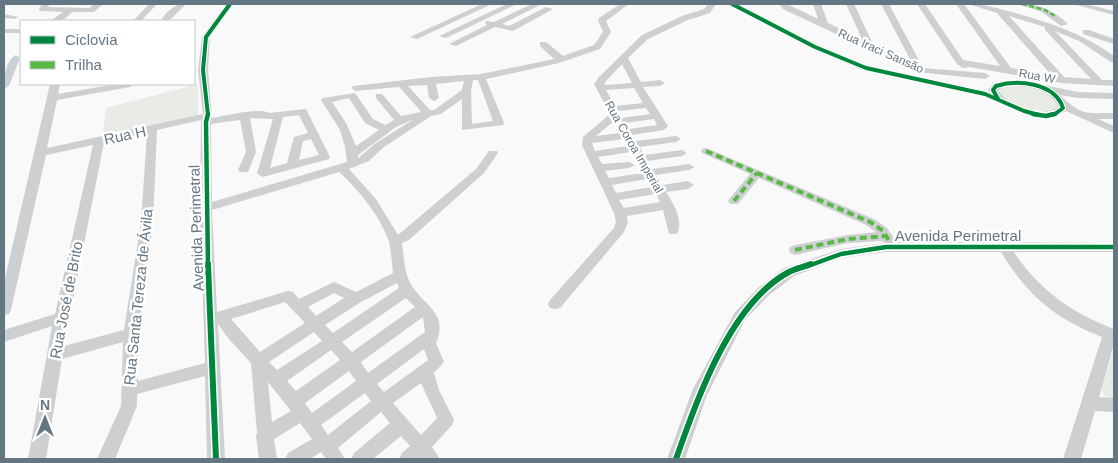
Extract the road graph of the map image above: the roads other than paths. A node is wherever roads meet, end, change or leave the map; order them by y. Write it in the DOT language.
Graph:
graph roads {
  1 [pos="153,4"];
  2 [pos="182,4"];
  3 [pos="230,4"];
  4 [pos="488,4"];
  5 [pos="513,4"];
  6 [pos="538,4"];
  7 [pos="625,4"];
  8 [pos="712,4"];
  9 [pos="732,4"];
  10 [pos="783,4"];
  11 [pos="817,4"];
  12 [pos="850,4"];
  13 [pos="885,4"];
  14 [pos="921,4"];
  15 [pos="960,4"];
  16 [pos="972,4"];
  17 [pos="1022,4"];
  18 [pos="1077,4"];
  19 [pos="44,5"];
  20 [pos="96,7"];
  21 [pos="70,10"];
  22 [pos="1000,11"];
  23 [pos="1114,13"];
  24 [pos="4,16"];
  25 [pos="15,17"];
  26 [pos="480,19"];
  27 [pos="56,20"];
  28 [pos="138,20"];
  29 [pos="166,20"];
  30 [pos="494,24"];
  31 [pos="1064,24"];
  32 [pos="824,25"];
  33 [pos="1050,25"];
  34 [pos="20,31"];
  35 [pos="4,32"];
  36 [pos="414,36"];
  37 [pos="443,36"];
  38 [pos="1114,42"];
  39 [pos="453,44"];
  40 [pos="543,44"];
  41 [pos="869,46"];
  42 [pos="199,53"];
  43 [pos="19,57"];
  44 [pos="4,58"];
  45 [pos="624,58"];
  46 [pos="561,59"];
  47 [pos="1114,60"];
  48 [pos="960,62"];
  49 [pos="920,70"];
  50 [pos="198,71"];
  51 [pos="1008,71"];
  52 [pos="986,76"];
  53 [pos="480,78"];
  54 [pos="469,79"];
  55 [pos="431,80"];
  56 [pos="1061,80"];
  57 [pos="5,81"];
  58 [pos="1015,82"];
  59 [pos="1099,82"];
  60 [pos="1114,82"];
  61 [pos="400,83"];
  62 [pos="660,83"];
  63 [pos="638,84"];
  64 [pos="55,85"];
  65 [pos="124,85"];
  66 [pos="995,86"];
  67 [pos="356,88"];
  68 [pos="600,88"];
  69 [pos="956,88"];
  70 [pos="1042,88"];
  71 [pos="466,91"];
  72 [pos="1078,95"];
  73 [pos="379,96"];
  74 [pos="1114,96"];
  75 [pos="52,98"];
  76 [pos="434,98"];
  77 [pos="998,99"];
  78 [pos="1062,102"];
  79 [pos="650,105"];
  80 [pos="279,114"];
  81 [pos="1054,114"];
  82 [pos="428,115"];
  83 [pos="615,115"];
  84 [pos="1081,115"];
  85 [pos="244,116"];
  86 [pos="656,116"];
  87 [pos="1114,116"];
  88 [pos="207,119"];
  89 [pos="400,121"];
  90 [pos="385,129"];
  91 [pos="152,130"];
  92 [pos="1114,130"];
  93 [pos="626,134"];
  94 [pos="314,135"];
  95 [pos="676,139"];
  96 [pos="99,141"];
  97 [pos="587,141"];
  98 [pos="634,147"];
  99 [pos="706,152"];
  100 [pos="41,153"];
  101 [pos="493,153"];
  102 [pos="682,153"];
  103 [pos="593,154"];
  104 [pos="640,159"];
  105 [pos="349,162"];
  106 [pos="629,165"];
  107 [pos="292,166"];
  108 [pos="599,168"];
  109 [pos="689,168"];
  110 [pos="244,170"];
  111 [pos="273,171"];
  112 [pos="757,173"];
  113 [pos="649,174"];
  114 [pos="606,182"];
  115 [pos="279,185"];
  116 [pos="688,185"];
  117 [pos="658,190"];
  118 [pos="612,197"];
  119 [pos="734,200"];
  120 [pos="667,205"];
  121 [pos="206,208"];
  122 [pos="620,213"];
  123 [pos="673,231"];
  124 [pos="395,241"];
  125 [pos="890,242"];
  126 [pos="984,247"];
  127 [pos="1005,247"];
  128 [pos="1114,247"];
  129 [pos="1024,248"];
  130 [pos="795,250"];
  131 [pos="1016,267"];
  132 [pos="400,275"];
  133 [pos="407,290"];
  134 [pos="356,298"];
  135 [pos="293,301"];
  136 [pos="555,304"];
  137 [pos="425,308"];
  138 [pos="4,310"];
  139 [pos="61,318"];
  140 [pos="216,318"];
  141 [pos="316,324"];
  142 [pos="131,334"];
  143 [pos="433,334"];
  144 [pos="1112,334"];
  145 [pos="4,336"];
  146 [pos="332,342"];
  147 [pos="54,355"];
  148 [pos="258,361"];
  149 [pos="352,362"];
  150 [pos="212,368"];
  151 [pos="426,371"];
  152 [pos="276,380"];
  153 [pos="366,383"];
  154 [pos="128,390"];
  155 [pos="382,402"];
  156 [pos="1089,403"];
  157 [pos="1114,405"];
  158 [pos="302,413"];
  159 [pos="402,424"];
  160 [pos="264,436"];
  161 [pos="329,449"];
  162 [pos="426,453"];
  163 [pos="37,459"];
  164 [pos="106,459"];
  165 [pos="216,459"];
  166 [pos="268,459"];
  167 [pos="294,459"];
  168 [pos="360,459"];
  169 [pos="408,459"];
  170 [pos="676,459"];
  171 [pos="1072,459"];
  1 -- 28 [label="street"];
  2 -- 29 [label="street"];
  3 -- 42 [label="street, Avenida Perimetral"];
  4 -- 36 [label="street"];
  5 -- 26 [label="street"];
  6 -- 30 [label="street"];
  6 -- 30 [label="street"];
  7 -- 46 [label="street"];
  8 -- 45 [label="street, Rua Coroa Imperial"];
  9 -- 69 [label="street"];
  10 -- 32 [label="street, Rua Iraci Sansão"];
  11 -- 32 [label="street"];
  12 -- 41 [label="street"];
  13 -- 49 [label="street"];
  14 -- 48 [label="street"];
  15 -- 51 [label="street"];
  16 -- 22 [label="street"];
  17 -- 31 [label="street"];
  18 -- 23 [label="street"];
  19 -- 21 [label="street"];
  20 -- 21 [label="street"];
  21 -- 27 [label="street"];
  22 -- 33 [label="street"];
  22 -- 56 [label="street"];
  24 -- 25 [label="street"];
  26 -- 30 [label="street"];
  26 -- 37 [label="street"];
  30 -- 39 [label="street"];
  31 -- 33 [label="street"];
  31 -- 38 [label="street"];
  32 -- 41 [label="street, Rua Iraci Sansão"];
  33 -- 47 [label="street"];
  33 -- 59 [label="street"];
  34 -- 35 [label="street"];
  40 -- 46 [label="street"];
  41 -- 49 [label="street, Rua Iraci Sansão"];
  42 -- 50 [label="street, Avenida Perimetral"];
  43 -- 44 [label="street"];
  43 -- 57 [label="street"];
  45 -- 63 [label="street"];
  45 -- 68 [label="street, Rua Coroa Imperial"];
  46 -- 53 [label="street"];
  48 -- 51 [label="street, Rua W"];
  48 -- 52 [label="street"];
  49 -- 52 [label="street, Rua Iraci Sansão"];
  50 -- 88 [label="street, Avenida Perimetral"];
  51 -- 56 [label="street, Rua W"];
  52 -- 58 [label="street"];
  52 -- 66 [label="street"];
  53 -- 54 [label="street"];
  53 -- 71 [label="street"];
  54 -- 55 [label="street"];
  54 -- 71 [label="street"];
  55 -- 61 [label="street"];
  55 -- 76 [label="street"];
  56 -- 59 [label="street, Rua W"];
  58 -- 66 [label="street"];
  58 -- 70 [label="street"];
  59 -- 60 [label="street, Rua W"];
  61 -- 67 [label="street"];
  61 -- 82 [label="street"];
  62 -- 63 [label="street"];
  63 -- 68 [label="street"];
  63 -- 79 [label="street"];
  64 -- 75 [label="street"];
  65 -- 75 [label="street"];
  66 -- 69 [label="street"];
  66 -- 77 [label="street"];
  68 -- 83 [label="street, Rua Coroa Imperial"];
  69 -- 77 [label="street"];
  70 -- 72 [label="street"];
  70 -- 78 [label="street"];
  71 -- 82 [label="street"];
  72 -- 74 [label="street"];
  72 -- 78 [label="street"];
  73 -- 89 [label="street"];
  75 -- 100 [label="street"];
  77 -- 81 [label="street"];
  78 -- 81 [label="street"];
  78 -- 84 [label="street"];
  79 -- 83 [label="street"];
  79 -- 86 [label="street"];
  80 -- 85 [label="street, Rua H"];
  80 -- 94 [label="street, Rua H"];
  80 -- 111 [label="street"];
  81 -- 84 [label="street"];
  82 -- 89 [label="street"];
  82 -- 105 [label="street"];
  83 -- 86 [label="street"];
  83 -- 93 [label="street, Rua Coroa Imperial"];
  83 -- 97 [label="street"];
  84 -- 87 [label="street"];
  84 -- 92 [label="street"];
  85 -- 88 [label="street, Rua H"];
  85 -- 110 [label="street"];
  86 -- 93 [label="street"];
  88 -- 91 [label="street, Rua H"];
  88 -- 121 [label="street, Avenida Perimetral"];
  89 -- 90 [label="street"];
  90 -- 105 [label="street"];
  90 -- 105 [label="street"];
  91 -- 96 [label="street, Rua H"];
  91 -- 142 [label="street, Rua Santa Tereza de Ávila"];
  93 -- 97 [label="street"];
  93 -- 98 [label="street, Rua Coroa Imperial"];
  94 -- 107 [label="street"];
  94 -- 107 [label="street"];
  95 -- 98 [label="street"];
  96 -- 100 [label="street, Rua H"];
  96 -- 139 [label="street, Rua José de Brito"];
  97 -- 103 [label="street"];
  98 -- 103 [label="street"];
  98 -- 104 [label="street, Rua Coroa Imperial"];
  99 -- 112 [label="street"];
  100 -- 138 [label="street"];
  101 -- 124 [label="street"];
  102 -- 104 [label="street"];
  103 -- 108 [label="street"];
  104 -- 113 [label="street, Rua Coroa Imperial"];
  105 -- 115 [label="street"];
  105 -- 124 [label="street"];
  106 -- 108 [label="street"];
  107 -- 111 [label="street"];
  108 -- 114 [label="street"];
  109 -- 113 [label="street"];
  111 -- 115 [label="street"];
  112 -- 119 [label="street"];
  112 -- 125 [label="street"];
  113 -- 114 [label="street"];
  113 -- 117 [label="street, Rua Coroa Imperial"];
  114 -- 118 [label="street"];
  115 -- 121 [label="street"];
  116 -- 117 [label="street"];
  117 -- 118 [label="street"];
  117 -- 120 [label="street, Rua Coroa Imperial"];
  118 -- 122 [label="street"];
  120 -- 122 [label="street"];
  120 -- 123 [label="street, Rua Coroa Imperial"];
  121 -- 140 [label="street, Avenida Perimetral"];
  122 -- 136 [label="street"];
  124 -- 132 [label="street"];
  125 -- 126 [label="street, Avenida Perimetral"];
  125 -- 130 [label="street"];
  125 -- 170 [label="street, Avenida Perimetral"];
  126 -- 127 [label="street, Avenida Perimetral"];
  126 -- 131 [label="street"];
  127 -- 129 [label="street, Avenida Perimetral"];
  127 -- 131 [label="street"];
  128 -- 129 [label="street, Avenida Perimetral"];
  129 -- 131 [label="street"];
  131 -- 144 [label="street"];
  132 -- 133 [label="street"];
  132 -- 134 [label="street"];
  133 -- 137 [label="street"];
  133 -- 146 [label="street"];
  134 -- 135 [label="street"];
  134 -- 141 [label="street"];
  135 -- 140 [label="street"];
  135 -- 141 [label="street"];
  137 -- 143 [label="street"];
  137 -- 149 [label="street"];
  139 -- 145 [label="street"];
  139 -- 147 [label="street, Rua José de Brito"];
  140 -- 148 [label="street"];
  140 -- 150 [label="street, Avenida Perimetral"];
  141 -- 146 [label="street"];
  141 -- 148 [label="street"];
  142 -- 147 [label="street"];
  142 -- 154 [label="street, Rua Santa Tereza de Ávila"];
  143 -- 151 [label="street"];
  143 -- 153 [label="street"];
  144 -- 156 [label="street"];
  146 -- 149 [label="street"];
  146 -- 152 [label="street"];
  147 -- 163 [label="street, Rua José de Brito"];
  148 -- 152 [label="street"];
  148 -- 160 [label="street"];
  149 -- 153 [label="street"];
  149 -- 158 [label="street"];
  150 -- 154 [label="street"];
  150 -- 165 [label="street, Avenida Perimetral"];
  151 -- 155 [label="street"];
  151 -- 162 [label="street"];
  152 -- 158 [label="street"];
  153 -- 155 [label="street"];
  153 -- 158 [label="street"];
  154 -- 164 [label="street, Rua Santa Tereza de Ávila"];
  155 -- 159 [label="street"];
  155 -- 161 [label="street"];
  156 -- 157 [label="street"];
  156 -- 171 [label="street"];
  158 -- 160 [label="street"];
  158 -- 161 [label="street"];
  159 -- 162 [label="street"];
  159 -- 168 [label="street"];
  160 -- 166 [label="street"];
  161 -- 167 [label="street"];
  162 -- 169 [label="street"];
}
